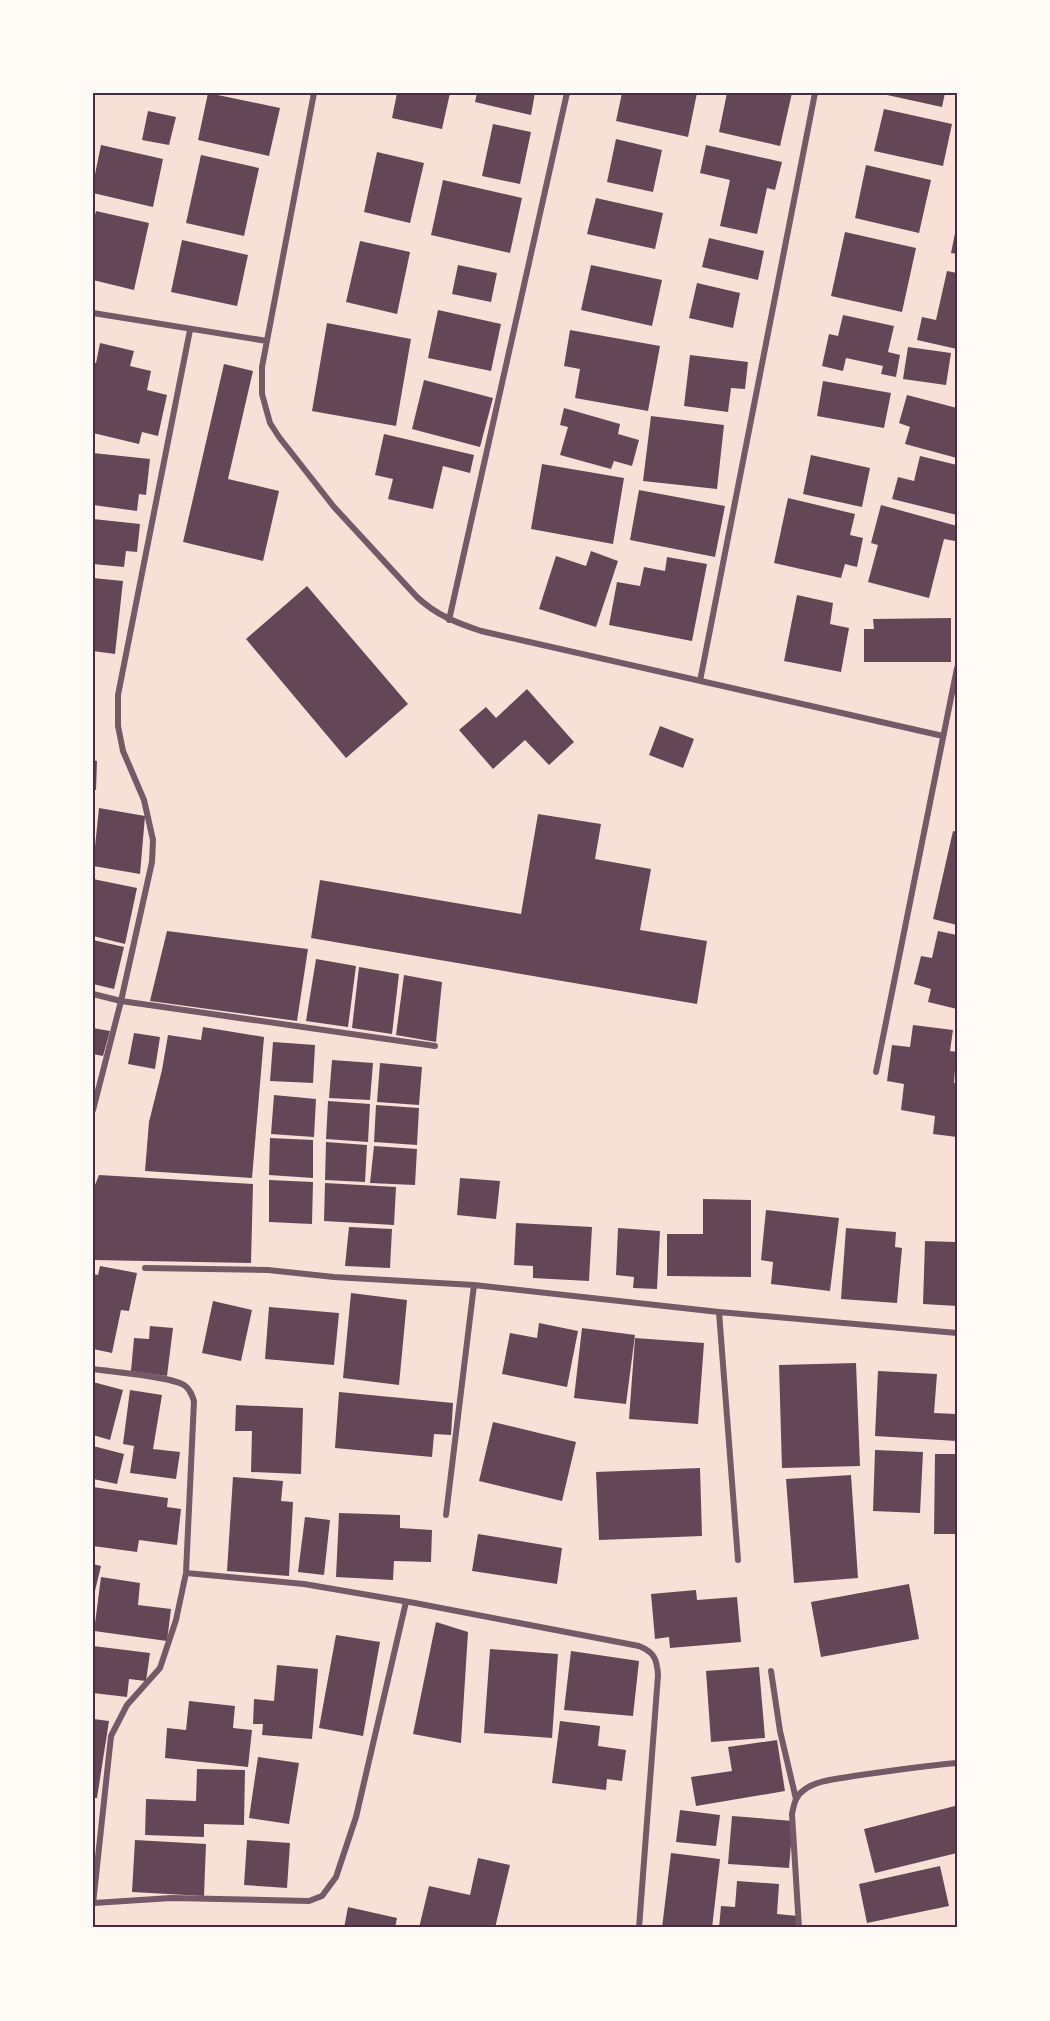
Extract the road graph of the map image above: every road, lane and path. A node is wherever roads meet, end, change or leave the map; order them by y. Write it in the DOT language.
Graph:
graph roads {
  1 [pos="314,93"];
  2 [pos="567,93"];
  3 [pos="815,93"];
  4 [pos="93,313"];
  5 [pos="190,330"];
  6 [pos="267,341"];
  7 [pos="449,620"];
  8 [pos="957,668"];
  9 [pos="700,681"];
  10 [pos="943,736"];
  11 [pos="93,994"];
  12 [pos="121,1001"];
  13 [pos="435,1046"];
  14 [pos="876,1072"];
  15 [pos="93,1110"];
  16 [pos="145,1268"];
  17 [pos="474,1285"];
  18 [pos="719,1312"];
  19 [pos="957,1333"];
  20 [pos="93,1369"];
  21 [pos="446,1515"];
  22 [pos="738,1560"];
  23 [pos="186,1573"];
  24 [pos="406,1602"];
  25 [pos="771,1671"];
  26 [pos="957,1763"];
  27 [pos="796,1799"];
  28 [pos="93,1903"];
  29 [pos="639,1928"];
  30 [pos="800,1928"];
  1 -- 6 [label="street"];
  2 -- 7 [label="street"];
  3 -- 9 [label="street"];
  4 -- 5 [label="street"];
  5 -- 6 [label="street"];
  5 -- 12 [label="street"];
  6 -- 7 [label="street"];
  7 -- 9 [label="street"];
  8 -- 10 [label="street"];
  9 -- 10 [label="street"];
  10 -- 14 [label="street"];
  11 -- 12 [label="street"];
  12 -- 13 [label="street"];
  12 -- 15 [label="street"];
  16 -- 17 [label="street"];
  17 -- 18 [label="street"];
  17 -- 21 [label="street"];
  18 -- 19 [label="street"];
  18 -- 22 [label="street"];
  20 -- 23 [label="street"];
  23 -- 24 [label="street"];
  23 -- 28 [label="street"];
  24 -- 28 [label="street"];
  24 -- 29 [label="street"];
  25 -- 27 [label="street"];
  26 -- 27 [label="street"];
  27 -- 30 [label="street"];
}
